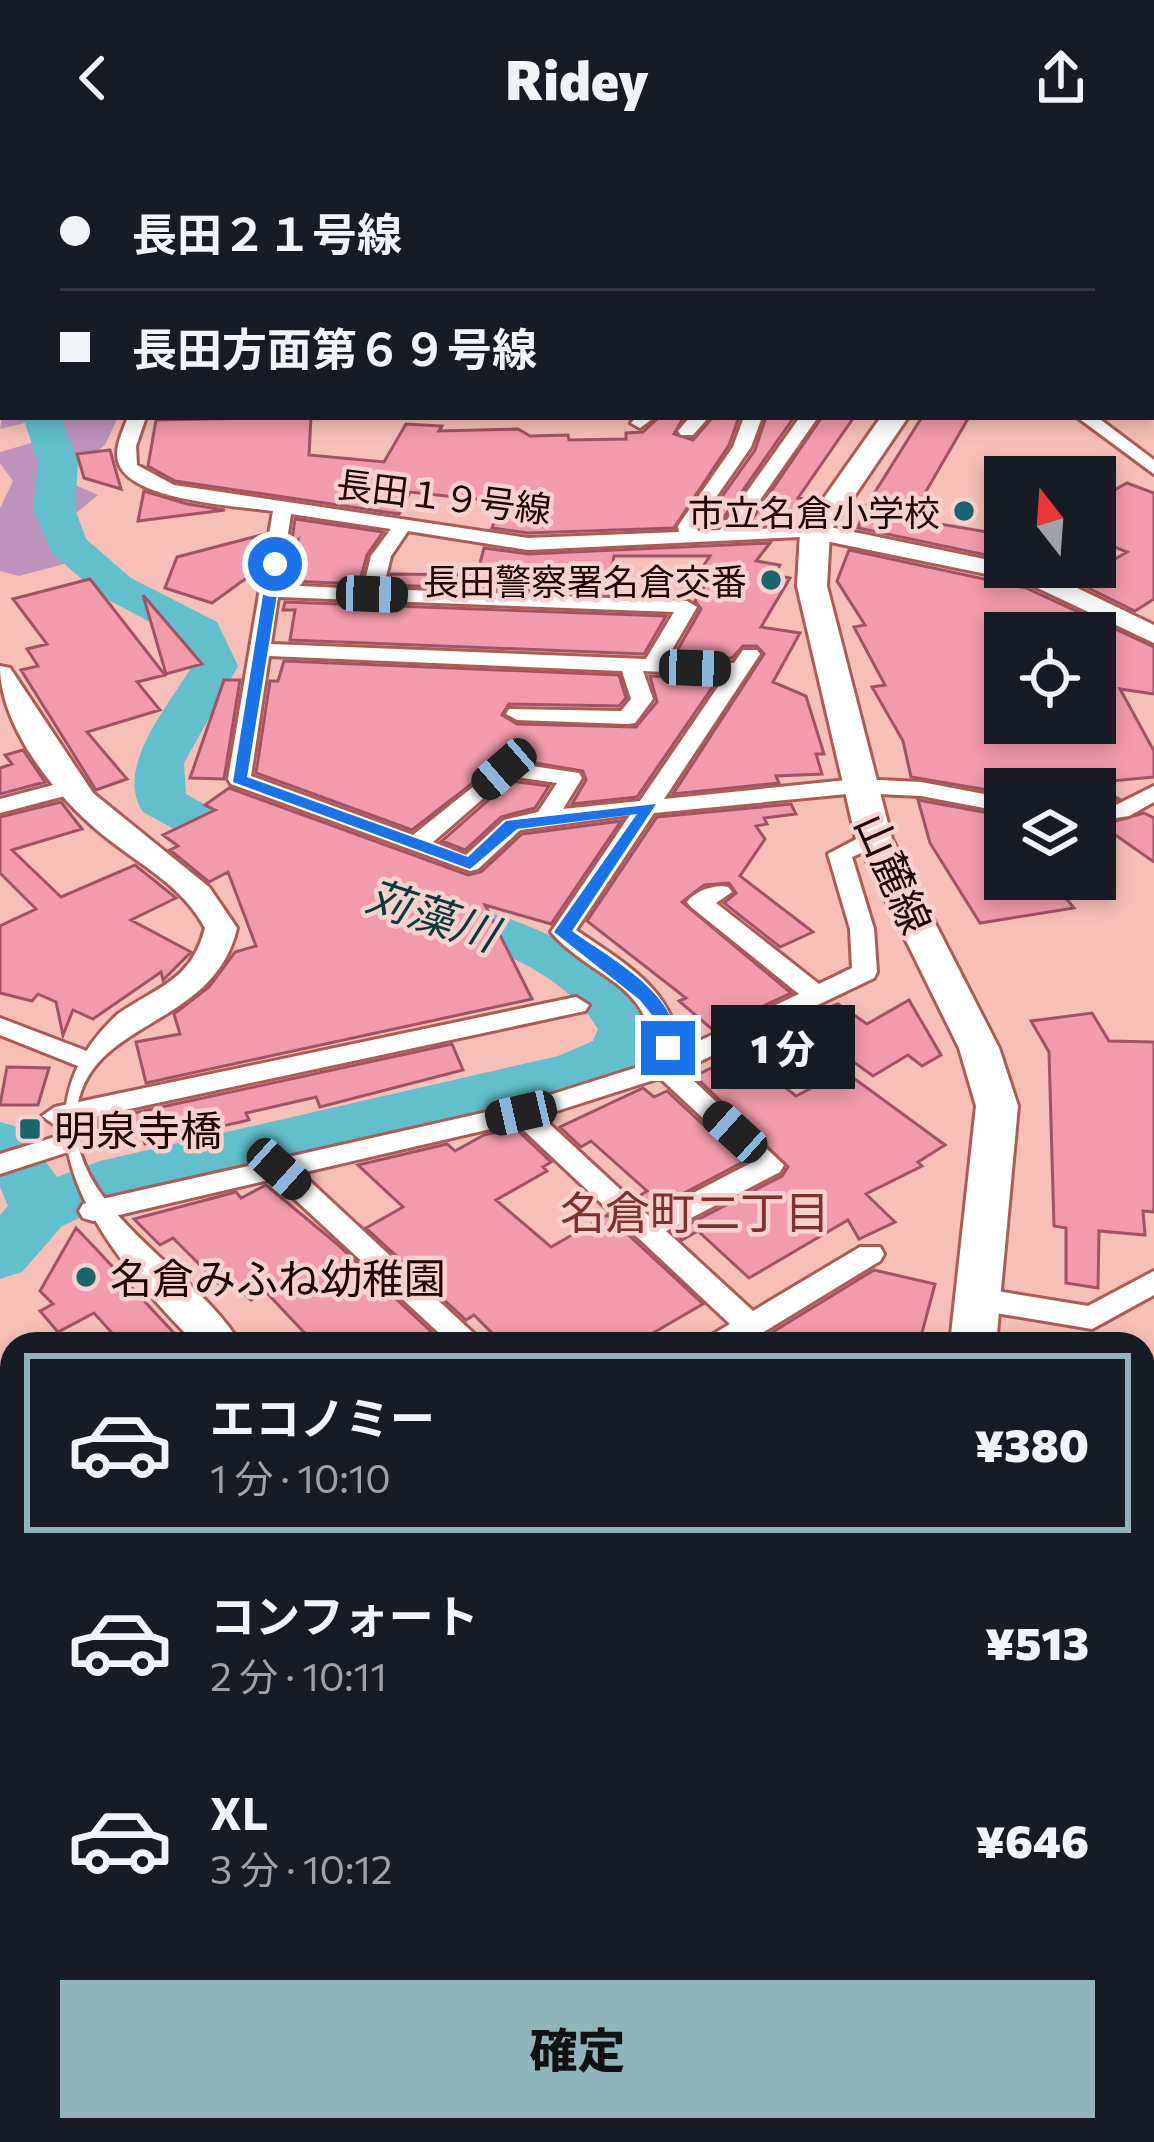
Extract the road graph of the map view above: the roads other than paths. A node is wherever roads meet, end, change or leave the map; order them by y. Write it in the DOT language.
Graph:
graph roads {
  1 [pos="136,420"];
  2 [pos="752,420"];
  3 [pos="807,420"];
  4 [pos="893,420"];
  5 [pos="1090,420"];
  6 [pos="1154,470"];
  7 [pos="283,509"];
  8 [pos="402,526"];
  9 [pos="815,532"];
  10 [pos="726,535"];
  11 [pos="690,537"];
  12 [pos="271,591"];
  13 [pos="372,594"];
  14 [pos="1154,635"];
  15 [pos="262,650"];
  16 [pos="641,666"];
  17 [pos="0,674"];
  18 [pos="517,714"];
  19 [pos="857,786"];
  20 [pos="72,787"];
  21 [pos="1154,793"];
  22 [pos="984,801"];
  23 [pos="0,806"];
  24 [pos="650,807"];
  25 [pos="1116,812"];
  26 [pos="546,818"];
  27 [pos="874,838"];
  28 [pos="418,843"];
  29 [pos="720,892"];
  30 [pos="817,995"];
  31 [pos="576,1005"];
  32 [pos="0,1026"];
  33 [pos="83,1059"];
  34 [pos="664,1068"];
  35 [pos="521,1113"];
  36 [pos="53,1147"];
  37 [pos="0,1164"];
  38 [pos="279,1169"];
  39 [pos="93,1211"];
  40 [pos="647,1229"];
  41 [pos="870,1254"];
  42 [pos="1154,1282"];
  43 [pos="978,1299"];
  44 [pos="751,1326"];
  45 [pos="209,1332"];
  46 [pos="457,1332"];
  47 [pos="741,1332"];
  48 [pos="975,1332"];
  1 -- 7 [label="street, 長田１９号線"];
  2 -- 11 [label="street"];
  3 -- 10 [label="street"];
  4 -- 9 [label="main road"];
  5 -- 6 [label="street"];
  7 -- 8 [label="street, 長田１９号線"];
  7 -- 12 [label="street"];
  8 -- 11 [label="street, 長田１９号線"];
  8 -- 13 [label="street"];
  9 -- 10 [label="street, 長田１９号線"];
  9 -- 14 [label="street"];
  9 -- 19 [label="main road, 山麓線"];
  10 -- 11 [label="street, 長田１９号線"];
  12 -- 13 [label="street"];
  12 -- 15 [label="street"];
  13 -- 16 [label="street"];
  15 -- 16 [label="street"];
  15 -- 28 [label="street"];
  16 -- 18 [label="street"];
  16 -- 24 [label="street"];
  17 -- 20 [label="street"];
  19 -- 22 [label="street"];
  19 -- 24 [label="street"];
  19 -- 27 [label="main road, 山麓線"];
  20 -- 23 [label="street"];
  20 -- 33 [label="street"];
  21 -- 25 [label="street"];
  24 -- 26 [label="street"];
  24 -- 34 [label="street"];
  26 -- 28 [label="street"];
  26 -- 28 [label="street"];
  27 -- 30 [label="street"];
  27 -- 43 [label="main road, 山麓線"];
  29 -- 30 [label="street"];
  30 -- 34 [label="street"];
  31 -- 36 [label="street"];
  32 -- 33 [label="street"];
  33 -- 36 [label="street"];
  34 -- 35 [label="street"];
  34 -- 40 [label="street"];
  35 -- 38 [label="street"];
  35 -- 40 [label="street"];
  36 -- 37 [label="street"];
  36 -- 39 [label="street"];
  38 -- 39 [label="street"];
  38 -- 46 [label="street"];
  39 -- 45 [label="street"];
  40 -- 44 [label="street"];
  41 -- 44 [label="street"];
  42 -- 43 [label="street"];
  43 -- 48 [label="main road, 山麓線"];
  44 -- 47 [label="street"];
}
